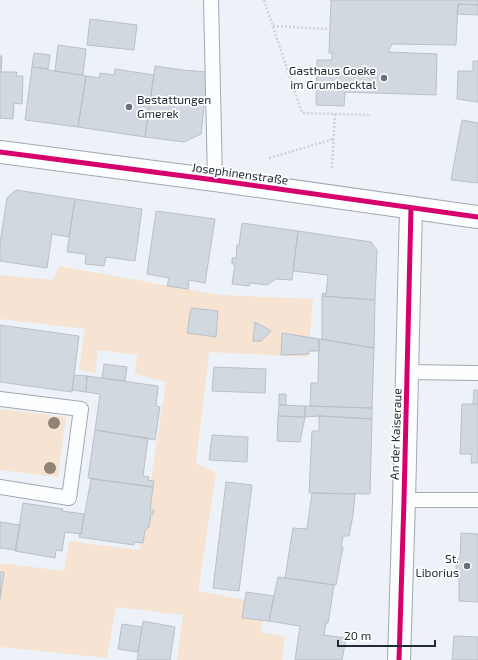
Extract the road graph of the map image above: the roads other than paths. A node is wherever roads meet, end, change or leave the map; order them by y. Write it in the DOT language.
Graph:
graph roads {
  1 [pos="211,0"];
  2 [pos="0,152"];
  3 [pos="214,180"];
  4 [pos="411,208"];
  5 [pos="478,217"];
  6 [pos="408,372"];
  7 [pos="478,373"];
  8 [pos="0,399"];
  9 [pos="0,487"];
  10 [pos="404,500"];
  11 [pos="478,500"];
  12 [pos="399,660"];
  1 -- 3 [label="lane"];
  2 -- 3 [label="street, Josephinenstraße"];
  3 -- 4 [label="street, Josephinenstraße"];
  4 -- 5 [label="street, Josephinenstraße"];
  4 -- 6 [label="street, An der Kaiseraue"];
  6 -- 7 [label="lane"];
  6 -- 10 [label="street, An der Kaiseraue"];
  8 -- 9 [label="lane"];
  10 -- 11 [label="lane"];
  10 -- 12 [label="street, An der Kaiseraue"];
}
